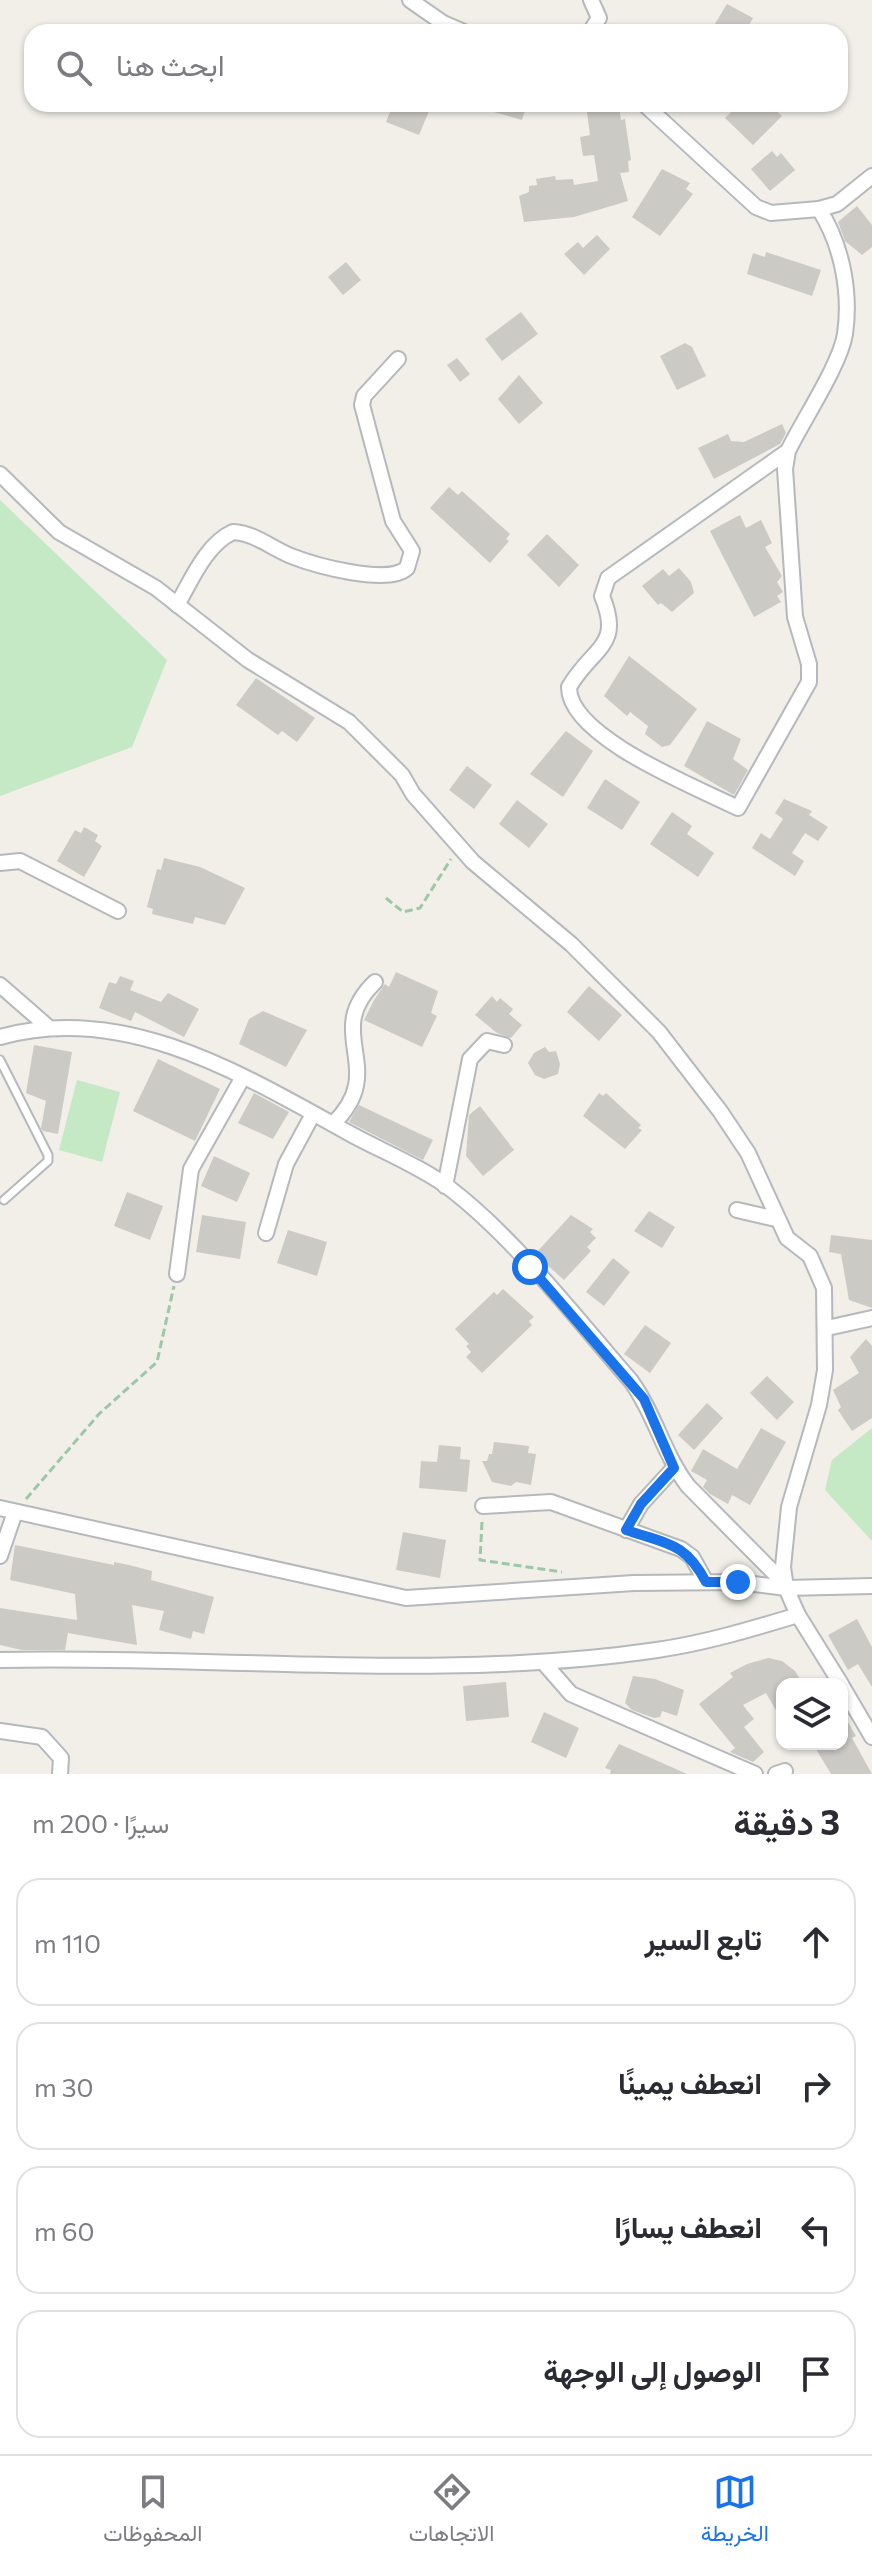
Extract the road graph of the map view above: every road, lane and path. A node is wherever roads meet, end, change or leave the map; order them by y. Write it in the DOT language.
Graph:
graph roads {
  1 [pos="410,0"];
  2 [pos="591,0"];
  3 [pos="445,24"];
  4 [pos="595,24"];
  5 [pos="653,112"];
  6 [pos="872,176"];
  7 [pos="819,209"];
  8 [pos="398,359"];
  9 [pos="788,451"];
  10 [pos="0,474"];
  11 [pos="177,605"];
  12 [pos="458,845"];
  13 [pos="0,863"];
  14 [pos="386,898"];
  15 [pos="118,911"];
  16 [pos="375,982"];
  17 [pos="0,985"];
  18 [pos="47,1026"];
  19 [pos="0,1037"];
  20 [pos="504,1045"];
  21 [pos="0,1060"];
  22 [pos="243,1077"];
  23 [pos="313,1114"];
  24 [pos="333,1124"];
  25 [pos="445,1186"];
  26 [pos="4,1200"];
  27 [pos="737,1210"];
  28 [pos="776,1219"];
  29 [pos="266,1233"];
  30 [pos="177,1274"];
  31 [pos="872,1318"];
  32 [pos="827,1328"];
  33 [pos="674,1468"];
  34 [pos="483,1506"];
  35 [pos="7,1510"];
  36 [pos="626,1530"];
  37 [pos="0,1556"];
  38 [pos="572,1574"];
  39 [pos="706,1582"];
  40 [pos="785,1586"];
  41 [pos="872,1586"];
  42 [pos="798,1615"];
  43 [pos="0,1660"];
  44 [pos="543,1662"];
  45 [pos="837,1678"];
  46 [pos="848,1697"];
  47 [pos="0,1731"];
  48 [pos="872,1737"];
  49 [pos="60,1774"];
  50 [pos="755,1774"];
  1 -- 3 [label="street"];
  2 -- 4 [label="street"];
  5 -- 7 [label="street"];
  6 -- 7 [label="street"];
  7 -- 9 [label="street"];
  8 -- 11 [label="street"];
  9 -- 9 [label="street"];
  10 -- 11 [label="street"];
  11 -- 12 [label="street"];
  12 -- 14 [label="path"];
  12 -- 28 [label="street"];
  13 -- 15 [label="street"];
  16 -- 24 [label="street"];
  17 -- 18 [label="street"];
  18 -- 19 [label="street"];
  18 -- 22 [label="street"];
  20 -- 25 [label="street"];
  21 -- 26 [label="lane"];
  22 -- 23 [label="street"];
  22 -- 30 [label="street"];
  23 -- 24 [label="street"];
  23 -- 29 [label="street"];
  24 -- 25 [label="street"];
  25 -- 33 [label="street"];
  27 -- 28 [label="street"];
  28 -- 32 [label="street"];
  30 -- 35 [label="path"];
  31 -- 32 [label="street"];
  32 -- 40 [label="street"];
  33 -- 36 [label="street"];
  33 -- 40 [label="street"];
  34 -- 36 [label="street"];
  34 -- 38 [label="path"];
  35 -- 37 [label="street"];
  35 -- 39 [label="street"];
  36 -- 39 [label="street"];
  39 -- 40 [label="street"];
  40 -- 41 [label="street"];
  40 -- 42 [label="street"];
  42 -- 44 [label="street"];
  42 -- 45 [label="street"];
  43 -- 44 [label="street"];
  44 -- 50 [label="street"];
  46 -- 48 [label="street"];
  47 -- 49 [label="street"];
}
